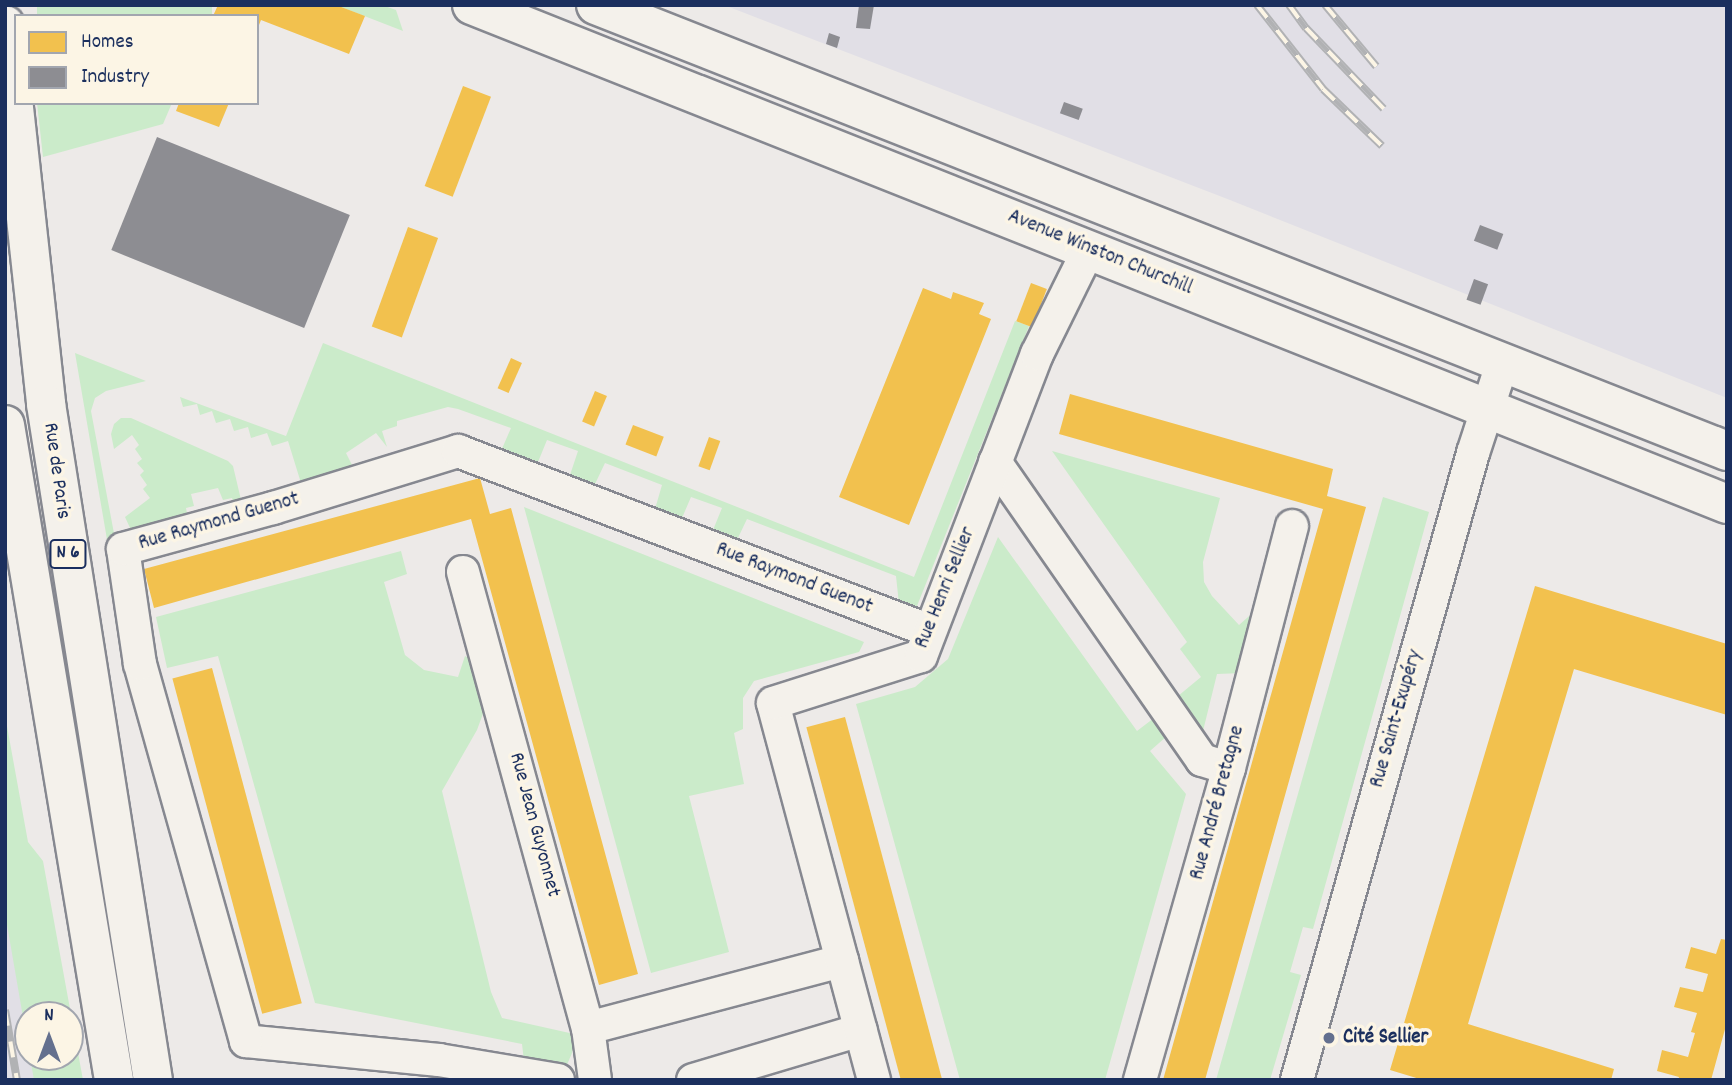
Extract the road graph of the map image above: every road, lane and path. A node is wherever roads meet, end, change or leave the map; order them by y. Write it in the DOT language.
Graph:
graph roads {
  1 [pos="472,5"];
  2 [pos="596,5"];
  3 [pos="5,25"];
  4 [pos="1089,249"];
  5 [pos="1503,361"];
  6 [pos="1487,408"];
  7 [pos="5,425"];
  8 [pos="1727,451"];
  9 [pos="995,462"];
  10 [pos="1727,504"];
  11 [pos="1292,526"];
  12 [pos="463,572"];
  13 [pos="930,631"];
  14 [pos="1228,768"];
  15 [pos="842,961"];
  16 [pos="588,1028"];
  17 [pos="861,1030"];
  18 [pos="114,1080"];
  19 [pos="153,1080"];
  20 [pos="558,1080"];
  21 [pos="595,1080"];
  22 [pos="693,1080"];
  23 [pos="874,1080"];
  24 [pos="1140,1080"];
  25 [pos="1297,1080"];
  1 -- 4 [label="main road, Avenue Winston Churchill"];
  2 -- 5 [label="main road"];
  3 -- 19 [label="main road, Rue de Paris / N 6"];
  4 -- 6 [label="main road, Avenue Winston Churchill"];
  4 -- 9 [label="street, Rue Henri Sellier"];
  5 -- 6 [label="street, Rue Saint-Exupéry"];
  5 -- 8 [label="main road"];
  6 -- 10 [label="main road, Avenue Winston Churchill"];
  6 -- 25 [label="street, Rue Saint-Exupéry"];
  7 -- 18 [label="main road, Rue de Paris / N 6"];
  9 -- 13 [label="street, Rue Henri Sellier"];
  9 -- 14 [label="street"];
  11 -- 14 [label="street, Rue André Bretagne"];
  12 -- 16 [label="street, Rue Jean Guyonnet"];
  13 -- 15 [label="street, Rue Henri Sellier"];
  13 -- 20 [label="street, Rue Raymond Guenot"];
  14 -- 24 [label="street, Rue André Bretagne"];
  15 -- 16 [label="street"];
  15 -- 17 [label="street, Rue Henri Sellier"];
  16 -- 21 [label="street, Rue Jean Guyonnet"];
  17 -- 22 [label="street"];
  17 -- 23 [label="street, Rue Henri Sellier"];
}
